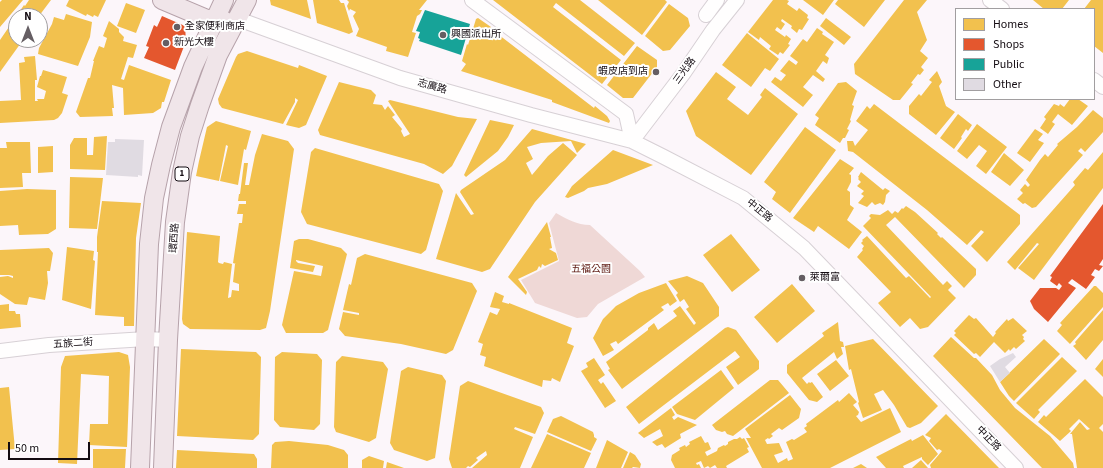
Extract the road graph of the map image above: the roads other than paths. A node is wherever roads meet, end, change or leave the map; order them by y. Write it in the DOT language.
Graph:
graph roads {
  1 [pos="162,0"];
  2 [pos="223,0"];
  3 [pos="246,0"];
  4 [pos="472,0"];
  5 [pos="717,0"];
  6 [pos="737,0"];
  7 [pos="990,0"];
  8 [pos="1001,8"];
  9 [pos="706,15"];
  10 [pos="238,19"];
  11 [pos="214,22"];
  12 [pos="1095,81"];
  13 [pos="1103,87"];
  14 [pos="632,141"];
  15 [pos="146,339"];
  16 [pos="168,340"];
  17 [pos="0,351"];
  18 [pos="140,468"];
  19 [pos="163,468"];
  20 [pos="1016,468"];
  1 -- 11 [label="main road"];
  2 -- 10 [label="main road"];
  2 -- 11 [label="main road, 1"];
  3 -- 10 [label="main road, 1"];
  4 -- 14 [label="street"];
  5 -- 9 [label="street"];
  6 -- 14 [label="street, 三光路"];
  7 -- 8 [label="street"];
  10 -- 11 [label="main road, 志廣路"];
  10 -- 14 [label="street, 志廣路"];
  10 -- 16 [label="main road, 環西路 / 1"];
  11 -- 15 [label="main road, 1"];
  12 -- 13 [label="street"];
  14 -- 20 [label="street, 中正路"];
  15 -- 16 [label="street, 五族二街"];
  15 -- 17 [label="street, 五族二街"];
  15 -- 18 [label="main road, 1"];
  16 -- 19 [label="main road, 環西路 / 1"];
}
